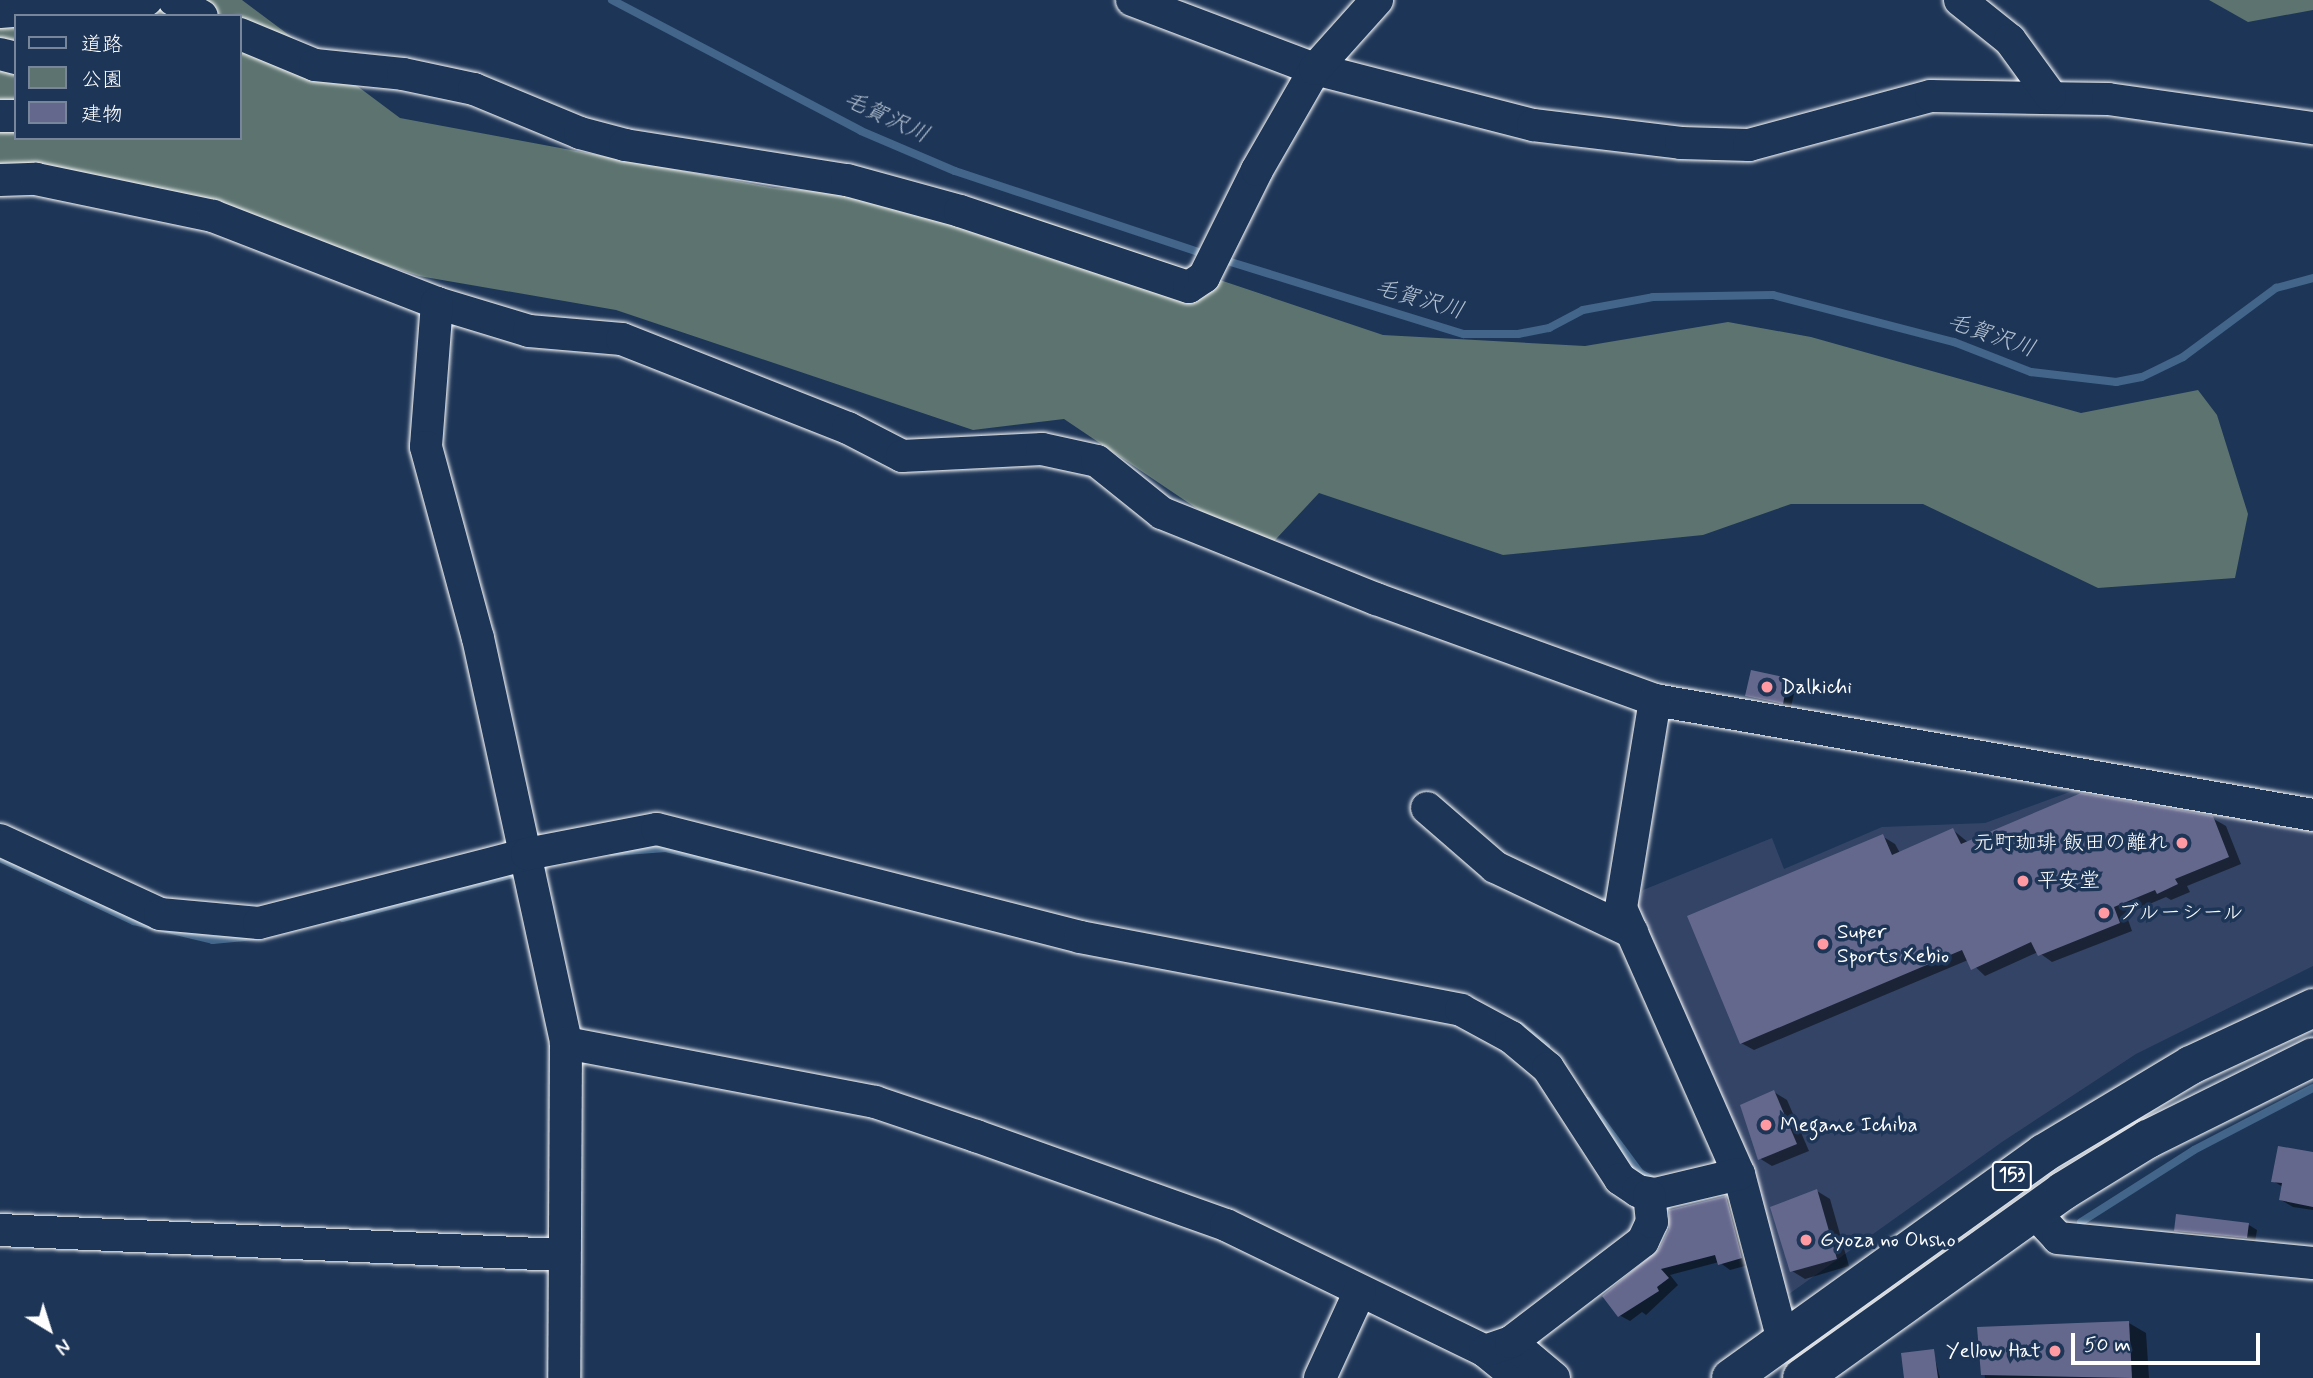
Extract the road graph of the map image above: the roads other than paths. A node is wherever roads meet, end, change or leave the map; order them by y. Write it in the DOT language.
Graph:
graph roads {
  1 [pos="147,0"];
  2 [pos="174,0"];
  3 [pos="1132,0"];
  4 [pos="1377,0"];
  5 [pos="1960,0"];
  6 [pos="0,12"];
  7 [pos="198,14"];
  8 [pos="242,35"];
  9 [pos="1315,69"];
  10 [pos="2050,95"];
  11 [pos="2313,128"];
  12 [pos="0,180"];
  13 [pos="437,303"];
  14 [pos="1655,699"];
  15 [pos="1427,807"];
  16 [pos="2313,815"];
  17 [pos="0,840"];
  18 [pos="527,854"];
  19 [pos="1632,932"];
  20 [pos="2313,1008"];
  21 [pos="566,1043"];
  22 [pos="2313,1057"];
  23 [pos="1739,1174"];
  24 [pos="1649,1195"];
  25 [pos="2034,1212"];
  26 [pos="0,1230"];
  27 [pos="562,1255"];
  28 [pos="2313,1263"];
  29 [pos="1360,1290"];
  30 [pos="1783,1341"];
  31 [pos="1498,1347"];
  32 [pos="564,1378"];
  33 [pos="1320,1378"];
  34 [pos="1518,1378"];
  35 [pos="1555,1378"];
  36 [pos="1731,1378"];
  37 [pos="1802,1378"];
  1 -- 6 [label="street"];
  2 -- 7 [label="street"];
  3 -- 9 [label="street"];
  4 -- 9 [label="street"];
  5 -- 10 [label="street"];
  8 -- 9 [label="street"];
  9 -- 10 [label="street"];
  10 -- 11 [label="street"];
  12 -- 13 [label="street"];
  13 -- 14 [label="street"];
  13 -- 18 [label="street"];
  14 -- 16 [label="street"];
  14 -- 19 [label="street"];
  15 -- 19 [label="street"];
  17 -- 18 [label="street"];
  18 -- 21 [label="street"];
  18 -- 24 [label="street"];
  19 -- 23 [label="street"];
  20 -- 30 [label="highway, 153"];
  21 -- 27 [label="street"];
  21 -- 29 [label="street"];
  22 -- 25 [label="highway, 153"];
  23 -- 24 [label="street"];
  23 -- 30 [label="street"];
  24 -- 31 [label="street"];
  25 -- 28 [label="street"];
  25 -- 37 [label="highway, 153"];
  26 -- 27 [label="street"];
  27 -- 32 [label="street"];
  29 -- 31 [label="street"];
  29 -- 33 [label="street"];
  30 -- 36 [label="highway, 153"];
  31 -- 34 [label="street"];
  31 -- 35 [label="street"];
}
